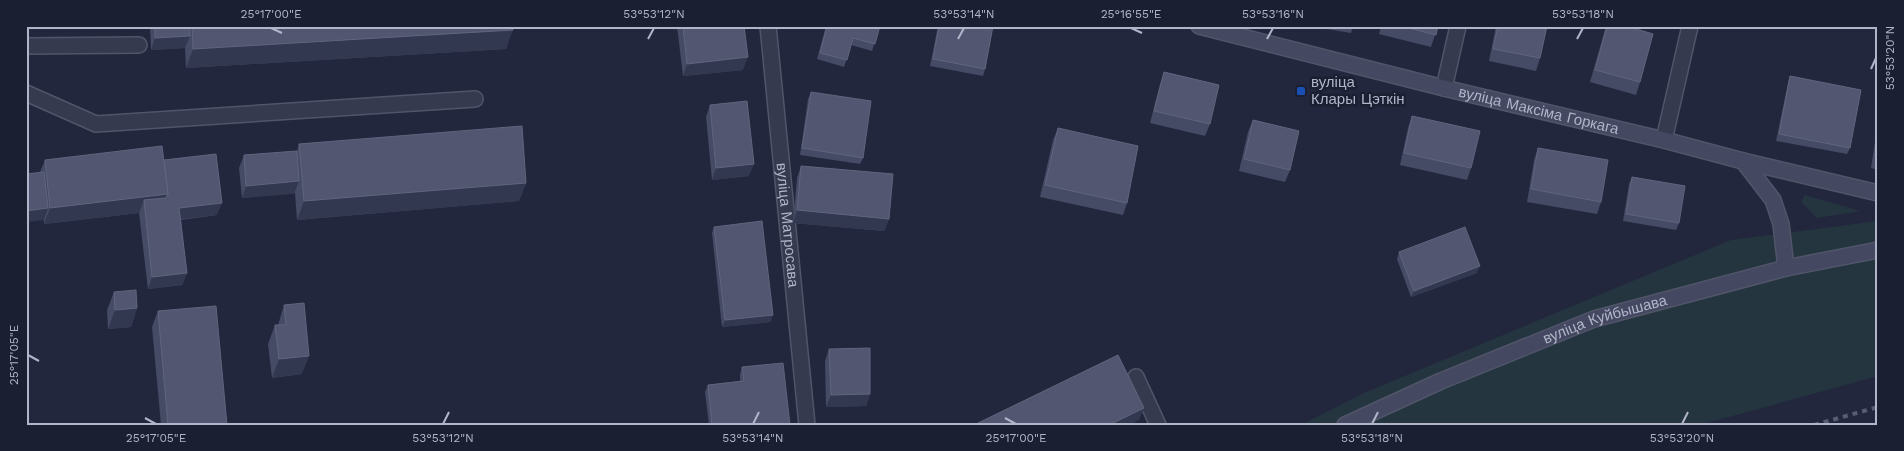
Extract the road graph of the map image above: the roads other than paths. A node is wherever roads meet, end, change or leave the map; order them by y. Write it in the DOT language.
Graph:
graph roads {
  1 [pos="768,26"];
  2 [pos="1199,26"];
  3 [pos="1458,26"];
  4 [pos="1690,26"];
  5 [pos="139,45"];
  6 [pos="26,46"];
  7 [pos="1444,88"];
  8 [pos="26,93"];
  9 [pos="476,99"];
  10 [pos="1664,140"];
  11 [pos="1743,161"];
  12 [pos="1878,193"];
  13 [pos="1878,250"];
  14 [pos="1786,268"];
  15 [pos="1136,377"];
  16 [pos="806,425"];
  17 [pos="1158,425"];
  18 [pos="1345,425"];
  1 -- 16 [label="street, вуліца Матросава"];
  2 -- 7 [label="street, вуліца Максіма Горкага"];
  3 -- 7 [label="street"];
  4 -- 10 [label="street"];
  5 -- 6 [label="street"];
  7 -- 10 [label="street, вуліца Максіма Горкага"];
  8 -- 9 [label="street"];
  10 -- 11 [label="street, вуліца Максіма Горкага"];
  11 -- 12 [label="street, вуліца Максіма Горкага"];
  11 -- 14 [label="street"];
  13 -- 14 [label="street, вуліца Куйбышава"];
  14 -- 18 [label="street, вуліца Куйбышава"];
  15 -- 17 [label="street"];
}
